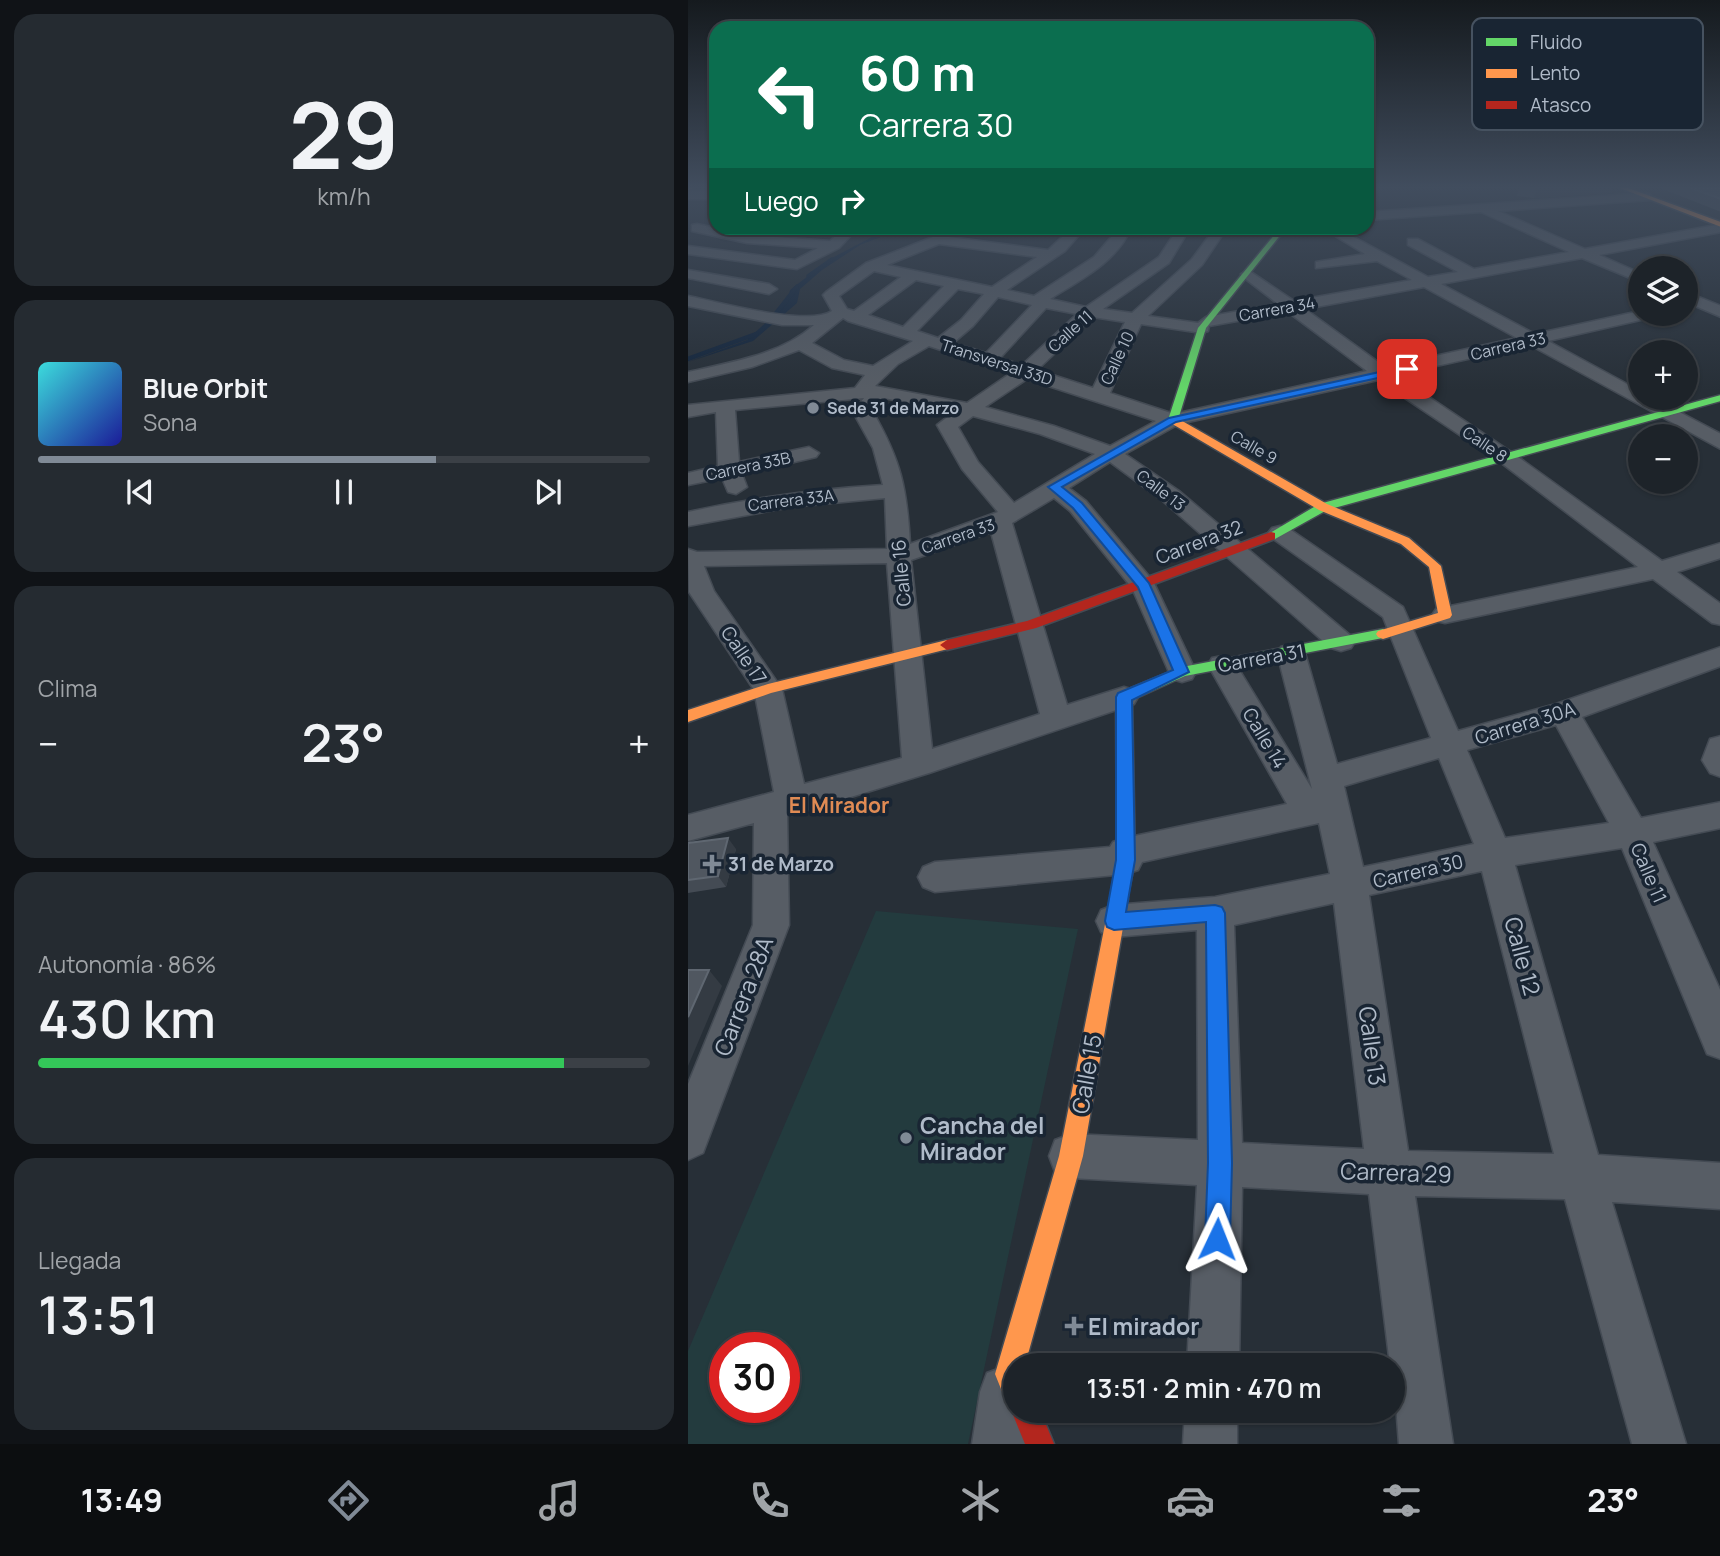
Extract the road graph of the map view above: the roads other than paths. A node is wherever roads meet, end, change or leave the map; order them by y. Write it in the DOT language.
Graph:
graph roads {
  1 [pos="726,255"];
  2 [pos="815,255"];
  3 [pos="895,255"];
  4 [pos="944,255"];
  5 [pos="996,255"];
  6 [pos="1048,255"];
  7 [pos="1103,255"];
  8 [pos="1123,255"];
  9 [pos="1167,255"];
  10 [pos="1202,255"];
  11 [pos="1262,255"];
  12 [pos="1437,255"];
  13 [pos="1575,255"];
  14 [pos="1586,255"];
  15 [pos="1379,256"];
  16 [pos="1164,260"];
  17 [pos="1321,265"];
  18 [pos="871,266"];
  19 [pos="1628,273"];
  20 [pos="688,274"];
  21 [pos="911,274"];
  22 [pos="1248,274"];
  23 [pos="1473,274"];
  24 [pos="1427,282"];
  25 [pos="951,283"];
  26 [pos="994,292"];
  27 [pos="1720,299"];
  28 [pos="688,300"];
  29 [pos="1698,301"];
  30 [pos="1039,302"];
  31 [pos="1698,305"];
  32 [pos="1292,307"];
  33 [pos="728,309"];
  34 [pos="1089,312"];
  35 [pos="1720,313"];
  36 [pos="840,317"];
  37 [pos="1628,318"];
  38 [pos="1135,319"];
  39 [pos="1205,325"];
  40 [pos="905,334"];
  41 [pos="1533,340"];
  42 [pos="935,342"];
  43 [pos="798,343"];
  44 [pos="989,360"];
  45 [pos="1025,372"];
  46 [pos="1382,374"];
  47 [pos="688,377"];
  48 [pos="872,385"];
  49 [pos="1099,396"];
  50 [pos="1720,398"];
  51 [pos="725,405"];
  52 [pos="969,409"];
  53 [pos="688,411"];
  54 [pos="1667,414"];
  55 [pos="1173,420"];
  56 [pos="1720,443"];
  57 [pos="809,453"];
  58 [pos="1111,453"];
  59 [pos="1507,458"];
  60 [pos="729,468"];
  61 [pos="688,479"];
  62 [pos="1054,487"];
  63 [pos="896,491"];
  64 [pos="743,505"];
  65 [pos="1323,507"];
  66 [pos="1006,517"];
  67 [pos="688,519"];
  68 [pos="1280,533"];
  69 [pos="1720,550"];
  70 [pos="1236,551"];
  71 [pos="899,556"];
  72 [pos="689,558"];
  73 [pos="1659,570"];
  74 [pos="1144,586"];
  75 [pos="695,596"];
  76 [pos="1445,615"];
  77 [pos="1720,617"];
  78 [pos="1031,625"];
  79 [pos="1400,629"];
  80 [pos="1341,642"];
  81 [pos="908,653"];
  82 [pos="1291,653"];
  83 [pos="1720,656"];
  84 [pos="1222,665"];
  85 [pos="1182,672"];
  86 [pos="768,689"];
  87 [pos="1124,697"];
  88 [pos="1564,712"];
  89 [pos="688,716"];
  90 [pos="1057,721"];
  91 [pos="1450,746"];
  92 [pos="1720,747"];
  93 [pos="918,765"];
  94 [pos="1720,765"];
  95 [pos="1322,799"];
  96 [pos="781,804"];
  97 [pos="1720,815"];
  98 [pos="688,828"];
  99 [pos="1632,833"];
  100 [pos="1495,854"];
  101 [pos="1126,856"];
  102 [pos="935,877"];
  103 [pos="1350,887"];
  104 [pos="1215,913"];
  105 [pos="1114,921"];
  106 [pos="1720,1040"];
  107 [pos="688,1138"];
  108 [pos="1071,1156"];
  109 [pos="1220,1163"];
  110 [pos="1391,1173"];
  111 [pos="1582,1177"];
  112 [pos="1720,1186"];
  113 [pos="1025,1353"];
  114 [pos="1213,1353"];
  115 [pos="1006,1423"];
  116 [pos="1030,1423"];
  117 [pos="1211,1423"];
  118 [pos="999,1444"];
  119 [pos="1040,1444"];
  120 [pos="1210,1444"];
  121 [pos="1426,1444"];
  122 [pos="1659,1444"];
  1 -- 2 [label="street"];
  3 -- 18 [label="street"];
  4 -- 21 [label="street"];
  5 -- 25 [label="street"];
  6 -- 26 [label="street"];
  7 -- 30 [label="street"];
  8 -- 16 [label="street"];
  9 -- 16 [label="street, Calle 11"];
  10 -- 38 [label="street, Calle 10"];
  11 -- 22 [label="street"];
  12 -- 23 [label="street"];
  13 -- 23 [label="street, Carrera 34"];
  14 -- 19 [label="street"];
  15 -- 17 [label="street"];
  15 -- 24 [label="street"];
  16 -- 34 [label="street, Calle 11"];
  18 -- 21 [label="street, Carrera 34"];
  18 -- 36 [label="street"];
  20 -- 33 [label="street"];
  21 -- 25 [label="street, Carrera 34"];
  21 -- 36 [label="street"];
  22 -- 32 [label="street, Calle 8"];
  22 -- 39 [label="street"];
  23 -- 24 [label="street, Carrera 34"];
  24 -- 32 [label="street, Carrera 34"];
  24 -- 41 [label="street"];
  25 -- 26 [label="street, Carrera 34"];
  25 -- 40 [label="street"];
  26 -- 30 [label="street, Carrera 34"];
  26 -- 42 [label="street"];
  27 -- 29 [label="street"];
  28 -- 33 [label="street, Transversal 33D"];
  30 -- 34 [label="street, Carrera 34"];
  30 -- 44 [label="street"];
  31 -- 35 [label="street"];
  32 -- 39 [label="street, Carrera 34"];
  32 -- 46 [label="street, Calle 8"];
  33 -- 36 [label="street, Transversal 33D"];
  34 -- 38 [label="street, Carrera 34"];
  34 -- 45 [label="street, Calle 11"];
  36 -- 40 [label="street, Transversal 33D"];
  36 -- 43 [label="street"];
  37 -- 41 [label="street, Carrera 33"];
  38 -- 39 [label="street, Carrera 34"];
  38 -- 49 [label="street, Calle 10"];
  39 -- 55 [label="street"];
  40 -- 42 [label="street, Transversal 33D"];
  41 -- 46 [label="street, Carrera 33"];
  41 -- 54 [label="street"];
  42 -- 44 [label="street, Transversal 33D"];
  42 -- 48 [label="street"];
  43 -- 47 [label="street"];
  43 -- 48 [label="street"];
  44 -- 45 [label="street, Transversal 33D"];
  45 -- 49 [label="street, Transversal 33D"];
  45 -- 52 [label="street, Calle 11"];
  46 -- 55 [label="street, Carrera 33"];
  46 -- 59 [label="street, Calle 8"];
  48 -- 51 [label="street, Calle 13"];
  48 -- 52 [label="street, Calle 13"];
  48 -- 63 [label="street, Calle 16"];
  49 -- 55 [label="street, Transversal 33D"];
  50 -- 54 [label="street, Carrera 32"];
  51 -- 53 [label="street, Calle 13"];
  51 -- 60 [label="street"];
  52 -- 58 [label="street, Calle 13"];
  52 -- 66 [label="street, Calle 11"];
  54 -- 56 [label="street"];
  54 -- 59 [label="street, Carrera 32"];
  55 -- 58 [label="street, Carrera 33"];
  55 -- 65 [label="street, Calle 9"];
  57 -- 60 [label="street, Carrera 33B"];
  58 -- 62 [label="street, Carrera 33"];
  58 -- 70 [label="street, Calle 13"];
  59 -- 65 [label="street, Carrera 32"];
  59 -- 73 [label="street, Calle 8"];
  60 -- 61 [label="street, Carrera 33B"];
  60 -- 64 [label="street"];
  62 -- 66 [label="street, Carrera 33"];
  62 -- 74 [label="street"];
  63 -- 64 [label="street, Carrera 33A"];
  63 -- 71 [label="street, Calle 16"];
  64 -- 67 [label="street, Carrera 33A"];
  65 -- 68 [label="street, Carrera 32"];
  65 -- 76 [label="street, Calle 9"];
  66 -- 71 [label="street, Carrera 33"];
  66 -- 78 [label="street"];
  68 -- 70 [label="street, Carrera 32"];
  68 -- 79 [label="street, Calle 12"];
  69 -- 73 [label="street, Carrera 31"];
  70 -- 74 [label="street, Carrera 32"];
  70 -- 80 [label="street, Calle 13"];
  71 -- 72 [label="street, Carrera 33"];
  71 -- 81 [label="street, Calle 16"];
  72 -- 75 [label="street, Calle 17"];
  73 -- 76 [label="street, Carrera 31"];
  73 -- 77 [label="street, Calle 8"];
  74 -- 78 [label="street, Carrera 32"];
  74 -- 85 [label="street"];
  75 -- 86 [label="street, Calle 17"];
  76 -- 79 [label="street, Carrera 31"];
  78 -- 81 [label="street, Carrera 32"];
  78 -- 90 [label="street"];
  79 -- 80 [label="street, Carrera 31"];
  79 -- 91 [label="street, Calle 12"];
  80 -- 82 [label="street, Carrera 31"];
  81 -- 86 [label="street, Carrera 32"];
  81 -- 93 [label="street, Calle 16"];
  82 -- 84 [label="street, Carrera 31"];
  82 -- 95 [label="street, Calle 13"];
  83 -- 88 [label="street, Carrera 30A"];
  84 -- 85 [label="street, Carrera 31"];
  84 -- 95 [label="street, Calle 14"];
  85 -- 87 [label="street, Carrera 31"];
  86 -- 89 [label="street, Carrera 32"];
  86 -- 96 [label="street, Calle 17"];
  87 -- 90 [label="street, Carrera 31"];
  87 -- 101 [label="street, Calle 15"];
  88 -- 91 [label="street, Carrera 30A"];
  88 -- 99 [label="street, Calle 11"];
  90 -- 93 [label="street, Carrera 31"];
  91 -- 95 [label="street, Carrera 30A"];
  91 -- 100 [label="street, Calle 12"];
  92 -- 94 [label="street"];
  93 -- 96 [label="street, Carrera 31"];
  95 -- 101 [label="street, Carrera 30A"];
  95 -- 103 [label="street, Calle 13"];
  96 -- 98 [label="street, Carrera 31"];
  96 -- 107 [label="street, Carrera 28A"];
  97 -- 99 [label="street, Carrera 30"];
  99 -- 100 [label="street, Carrera 30"];
  99 -- 106 [label="street, Calle 11"];
  100 -- 103 [label="street, Carrera 30"];
  100 -- 111 [label="street, Calle 12"];
  101 -- 102 [label="street, Carrera 30A"];
  101 -- 105 [label="street, Calle 15"];
  103 -- 104 [label="street, Carrera 30"];
  103 -- 110 [label="street, Calle 13"];
  104 -- 105 [label="street, Carrera 30"];
  104 -- 109 [label="street"];
  105 -- 108 [label="street, Calle 15"];
  108 -- 109 [label="street, Carrera 29"];
  108 -- 113 [label="street, Calle 15"];
  109 -- 110 [label="street, Carrera 29"];
  109 -- 114 [label="street"];
  110 -- 111 [label="street, Carrera 29"];
  110 -- 121 [label="street, Calle 13"];
  111 -- 112 [label="street, Carrera 29"];
  111 -- 122 [label="street, Calle 12"];
  115 -- 118 [label="street, Calle 15"];
  116 -- 119 [label="street"];
  117 -- 120 [label="street"];
}
